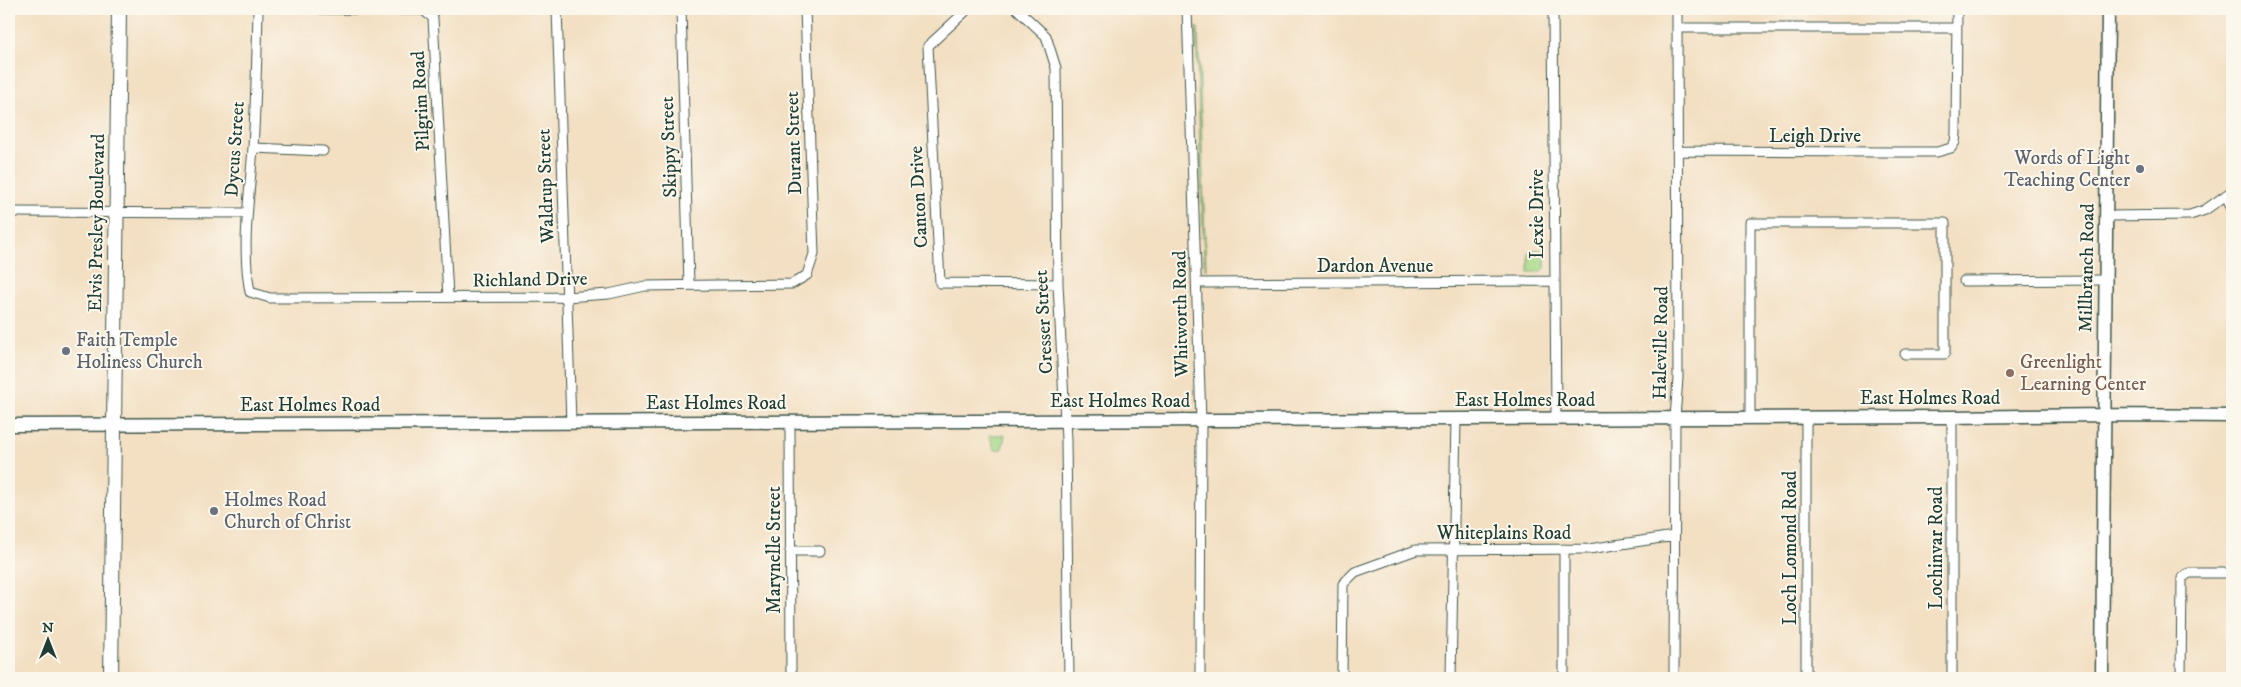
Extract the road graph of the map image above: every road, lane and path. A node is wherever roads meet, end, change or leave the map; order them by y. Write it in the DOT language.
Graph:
graph roads {
  1 [pos="119,9"];
  2 [pos="258,9"];
  3 [pos="321,9"];
  4 [pos="557,9"];
  5 [pos="681,9"];
  6 [pos="806,9"];
  7 [pos="968,9"];
  8 [pos="1017,9"];
  9 [pos="1187,9"];
  10 [pos="1553,9"];
  11 [pos="1677,9"];
  12 [pos="1957,9"];
  13 [pos="2108,9"];
  14 [pos="1677,28"];
  15 [pos="1956,28"];
  16 [pos="253,148"];
  17 [pos="323,151"];
  18 [pos="1678,151"];
  19 [pos="2229,193"];
  20 [pos="2232,209"];
  21 [pos="116,211"];
  22 [pos="9,212"];
  23 [pos="247,213"];
  24 [pos="2106,216"];
  25 [pos="807,275"];
  26 [pos="2106,280"];
  27 [pos="1964,281"];
  28 [pos="1553,282"];
  29 [pos="1197,283"];
  30 [pos="1058,284"];
  31 [pos="689,285"];
  32 [pos="250,292"];
  33 [pos="448,297"];
  34 [pos="566,297"];
  35 [pos="1905,354"];
  36 [pos="2104,415"];
  37 [pos="2232,416"];
  38 [pos="1456,418"];
  39 [pos="1556,418"];
  40 [pos="1675,418"];
  41 [pos="1750,418"];
  42 [pos="1806,418"];
  43 [pos="1952,418"];
  44 [pos="1065,420"];
  45 [pos="1200,420"];
  46 [pos="571,422"];
  47 [pos="790,422"];
  48 [pos="9,425"];
  49 [pos="113,425"];
  50 [pos="1674,536"];
  51 [pos="1453,548"];
  52 [pos="1564,550"];
  53 [pos="790,551"];
  54 [pos="820,551"];
  55 [pos="2232,573"];
  56 [pos="111,678"];
  57 [pos="791,678"];
  58 [pos="1069,678"];
  59 [pos="1200,678"];
  60 [pos="1342,678"];
  61 [pos="1452,678"];
  62 [pos="1564,678"];
  63 [pos="1674,678"];
  64 [pos="1806,678"];
  65 [pos="1952,678"];
  66 [pos="2102,678"];
  67 [pos="2181,678"];
  1 -- 21 [label="main road, Elvis Presley Boulevard"];
  2 -- 16 [label="street, Dycus Street"];
  3 -- 33 [label="street, Pilgrim Road"];
  4 -- 34 [label="street, Waldrup Street"];
  5 -- 31 [label="street, Skippy Street"];
  6 -- 25 [label="street, Durant Street"];
  7 -- 30 [label="street, Canton Drive"];
  8 -- 30 [label="street, Cresser Street"];
  9 -- 29 [label="street, Whitworth Road"];
  10 -- 28 [label="street, Lexie Drive"];
  11 -- 14 [label="street, Haleville Road"];
  12 -- 15 [label="street"];
  13 -- 24 [label="main road, Millbranch Road"];
  14 -- 15 [label="street"];
  14 -- 18 [label="street, Haleville Road"];
  15 -- 18 [label="street, Leigh Drive"];
  16 -- 17 [label="street"];
  16 -- 23 [label="street, Dycus Street"];
  18 -- 40 [label="street, Haleville Road"];
  19 -- 20 [label="street"];
  19 -- 24 [label="street"];
  21 -- 22 [label="street"];
  21 -- 23 [label="street"];
  21 -- 49 [label="main road, Elvis Presley Boulevard"];
  23 -- 32 [label="street, Dycus Street"];
  24 -- 26 [label="main road, Millbranch Road"];
  25 -- 31 [label="street, Richland Drive"];
  26 -- 27 [label="street"];
  26 -- 36 [label="main road, Millbranch Road"];
  28 -- 29 [label="street, Dardon Avenue"];
  28 -- 39 [label="street, Lexie Drive"];
  29 -- 45 [label="street, Whitworth Road"];
  30 -- 44 [label="street, Cresser Street"];
  31 -- 34 [label="street, Richland Drive"];
  32 -- 33 [label="street, Richland Drive"];
  33 -- 34 [label="street, Richland Drive"];
  34 -- 46 [label="street, Waldrup Street"];
  35 -- 41 [label="street"];
  36 -- 37 [label="main road, East Holmes Road"];
  36 -- 43 [label="main road, East Holmes Road"];
  36 -- 66 [label="main road, Millbranch Road"];
  38 -- 39 [label="main road, East Holmes Road"];
  38 -- 45 [label="main road, East Holmes Road"];
  38 -- 51 [label="street"];
  39 -- 40 [label="main road, East Holmes Road"];
  40 -- 41 [label="main road, East Holmes Road"];
  40 -- 50 [label="street, Haleville Road"];
  41 -- 42 [label="main road, East Holmes Road"];
  42 -- 43 [label="main road, East Holmes Road"];
  42 -- 64 [label="street, Loch Lomond Road"];
  43 -- 65 [label="street, Lochinvar Road"];
  44 -- 45 [label="main road, East Holmes Road"];
  44 -- 47 [label="main road, East Holmes Road"];
  44 -- 58 [label="street, Cresser Street"];
  45 -- 59 [label="street, Whitworth Road"];
  46 -- 47 [label="main road, East Holmes Road"];
  46 -- 49 [label="main road, East Holmes Road"];
  47 -- 53 [label="street, Marynelle Street"];
  48 -- 49 [label="main road, East Holmes Road"];
  49 -- 56 [label="main road, Elvis Presley Boulevard"];
  50 -- 52 [label="street, Whiteplains Road"];
  50 -- 63 [label="street, Haleville Road"];
  51 -- 52 [label="street, Whiteplains Road"];
  51 -- 60 [label="street, Whiteplains Road"];
  51 -- 61 [label="street"];
  52 -- 62 [label="street"];
  53 -- 54 [label="street"];
  53 -- 57 [label="street, Marynelle Street"];
  55 -- 67 [label="street"];
}
